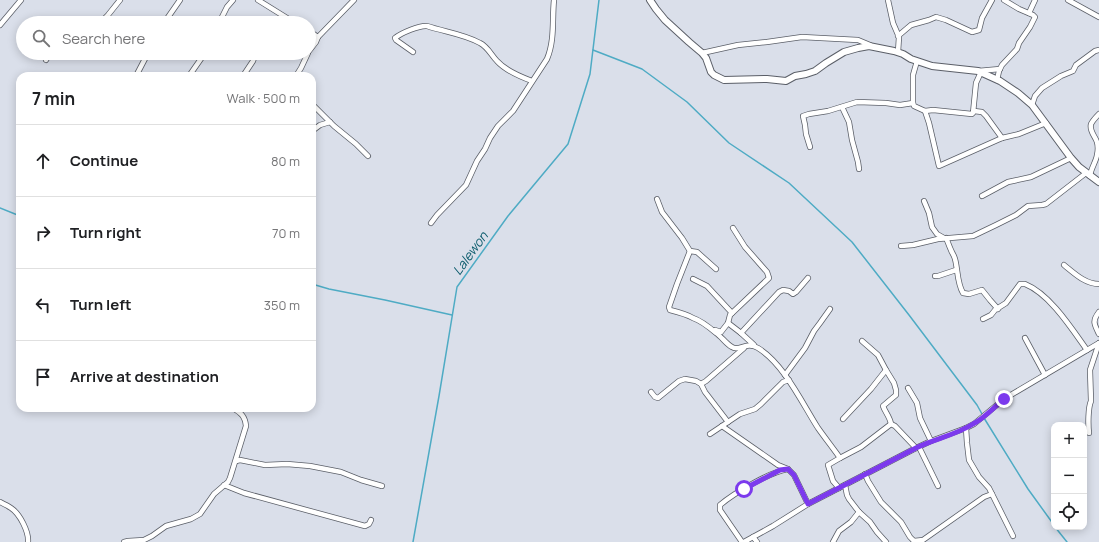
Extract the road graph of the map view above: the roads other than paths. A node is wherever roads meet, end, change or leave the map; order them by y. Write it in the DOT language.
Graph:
graph roads {
  1 [pos="21,0"];
  2 [pos="120,0"];
  3 [pos="180,0"];
  4 [pos="232,0"];
  5 [pos="258,0"];
  6 [pos="354,0"];
  7 [pos="554,0"];
  8 [pos="650,0"];
  9 [pos="888,0"];
  10 [pos="992,0"];
  11 [pos="1004,0"];
  12 [pos="1035,0"];
  13 [pos="1068,0"];
  14 [pos="1029,13"];
  15 [pos="107,16"];
  16 [pos="169,16"];
  17 [pos="222,16"];
  18 [pos="284,16"];
  19 [pos="1099,17"];
  20 [pos="0,25"];
  21 [pos="898,36"];
  22 [pos="318,37"];
  23 [pos="316,42"];
  24 [pos="872,46"];
  25 [pos="1099,50"];
  26 [pos="413,52"];
  27 [pos="898,52"];
  28 [pos="702,53"];
  29 [pos="144,60"];
  30 [pos="200,60"];
  31 [pos="253,60"];
  32 [pos="305,60"];
  33 [pos="917,61"];
  34 [pos="1000,69"];
  35 [pos="980,71"];
  36 [pos="138,72"];
  37 [pos="192,72"];
  38 [pos="246,72"];
  39 [pos="298,72"];
  40 [pos="997,80"];
  41 [pos="532,81"];
  42 [pos="913,103"];
  43 [pos="1032,105"];
  44 [pos="842,107"];
  45 [pos="316,108"];
  46 [pos="925,111"];
  47 [pos="974,111"];
  48 [pos="1099,114"];
  49 [pos="330,122"];
  50 [pos="1046,123"];
  51 [pos="316,128"];
  52 [pos="1002,138"];
  53 [pos="810,147"];
  54 [pos="368,156"];
  55 [pos="1071,158"];
  56 [pos="859,168"];
  57 [pos="1088,174"];
  58 [pos="1099,182"];
  59 [pos="982,196"];
  60 [pos="657,199"];
  61 [pos="924,201"];
  62 [pos="431,223"];
  63 [pos="733,228"];
  64 [pos="945,238"];
  65 [pos="901,246"];
  66 [pos="690,251"];
  67 [pos="1064,265"];
  68 [pos="716,269"];
  69 [pos="956,270"];
  70 [pos="935,276"];
  71 [pos="808,278"];
  72 [pos="693,279"];
  73 [pos="1099,284"];
  74 [pos="830,309"];
  75 [pos="998,309"];
  76 [pos="1099,312"];
  77 [pos="732,313"];
  78 [pos="983,319"];
  79 [pos="728,323"];
  80 [pos="712,329"];
  81 [pos="741,333"];
  82 [pos="1099,334"];
  83 [pos="1025,338"];
  84 [pos="862,342"];
  85 [pos="1099,343"];
  86 [pos="747,345"];
  87 [pos="754,346"];
  88 [pos="1087,350"];
  89 [pos="886,370"];
  90 [pos="785,375"];
  91 [pos="1045,375"];
  92 [pos="788,380"];
  93 [pos="701,384"];
  94 [pos="908,388"];
  95 [pos="651,392"];
  96 [pos="239,412"];
  97 [pos="843,419"];
  98 [pos="728,422"];
  99 [pos="891,424"];
  100 [pos="722,426"];
  101 [pos="966,428"];
  102 [pos="1089,433"];
  103 [pos="710,434"];
  104 [pos="932,441"];
  105 [pos="917,447"];
  106 [pos="840,458"];
  107 [pos="236,461"];
  108 [pos="788,469"];
  109 [pos="865,474"];
  110 [pos="224,486"];
  111 [pos="382,486"];
  112 [pos="845,486"];
  113 [pos="938,486"];
  114 [pos="839,488"];
  115 [pos="992,494"];
  116 [pos="0,502"];
  117 [pos="808,504"];
  118 [pos="859,512"];
  119 [pos="371,520"];
  120 [pos="1013,536"];
  121 [pos="753,537"];
  122 [pos="914,541"];
  123 [pos="28,542"];
  124 [pos="124,542"];
  125 [pos="743,542"];
  126 [pos="757,542"];
  127 [pos="833,542"];
  128 [pos="886,542"];
  1 -- 20 [label="street"];
  2 -- 15 [label="street"];
  3 -- 16 [label="street"];
  4 -- 17 [label="street"];
  5 -- 18 [label="street"];
  6 -- 22 [label="street"];
  7 -- 41 [label="street"];
  8 -- 28 [label="street"];
  9 -- 21 [label="street"];
  10 -- 21 [label="street"];
  11 -- 14 [label="street"];
  12 -- 14 [label="street"];
  13 -- 19 [label="street"];
  14 -- 34 [label="street"];
  21 -- 27 [label="street"];
  22 -- 23 [label="street"];
  24 -- 27 [label="street"];
  24 -- 28 [label="street"];
  24 -- 28 [label="street"];
  25 -- 43 [label="street"];
  26 -- 41 [label="street"];
  27 -- 33 [label="street"];
  29 -- 36 [label="street"];
  30 -- 37 [label="street"];
  31 -- 38 [label="street"];
  32 -- 39 [label="street"];
  33 -- 35 [label="street"];
  33 -- 42 [label="street"];
  34 -- 35 [label="street"];
  34 -- 40 [label="street"];
  35 -- 40 [label="street"];
  35 -- 47 [label="street"];
  40 -- 43 [label="street"];
  41 -- 62 [label="street"];
  42 -- 44 [label="street"];
  42 -- 46 [label="street"];
  43 -- 50 [label="street"];
  44 -- 53 [label="street"];
  44 -- 56 [label="street"];
  45 -- 49 [label="street"];
  46 -- 47 [label="street"];
  46 -- 52 [label="street"];
  47 -- 52 [label="street"];
  48 -- 57 [label="street"];
  49 -- 51 [label="street"];
  49 -- 54 [label="street"];
  50 -- 52 [label="street"];
  50 -- 55 [label="street"];
  55 -- 57 [label="street"];
  55 -- 59 [label="street"];
  57 -- 58 [label="street"];
  57 -- 64 [label="street"];
  60 -- 66 [label="street"];
  61 -- 64 [label="street"];
  63 -- 77 [label="street"];
  64 -- 65 [label="street"];
  64 -- 69 [label="street"];
  66 -- 68 [label="street"];
  66 -- 80 [label="street"];
  67 -- 73 [label="street"];
  69 -- 70 [label="street"];
  69 -- 75 [label="street"];
  71 -- 81 [label="street"];
  72 -- 77 [label="street"];
  74 -- 90 [label="street"];
  75 -- 78 [label="street"];
  75 -- 88 [label="street"];
  76 -- 82 [label="street"];
  77 -- 79 [label="street"];
  79 -- 80 [label="street"];
  79 -- 81 [label="street"];
  80 -- 86 [label="street"];
  81 -- 87 [label="street"];
  83 -- 91 [label="street"];
  84 -- 89 [label="street"];
  85 -- 88 [label="street"];
  85 -- 102 [label="street"];
  86 -- 87 [label="street"];
  86 -- 93 [label="street"];
  87 -- 90 [label="street"];
  88 -- 91 [label="street"];
  89 -- 97 [label="street"];
  89 -- 99 [label="street"];
  90 -- 92 [label="street"];
  91 -- 101 [label="street"];
  92 -- 98 [label="street"];
  92 -- 106 [label="street"];
  93 -- 95 [label="street"];
  93 -- 98 [label="street"];
  94 -- 104 [label="street"];
  96 -- 107 [label="street"];
  98 -- 100 [label="street"];
  99 -- 105 [label="street"];
  99 -- 106 [label="street"];
  100 -- 103 [label="street"];
  100 -- 108 [label="street"];
  101 -- 104 [label="street"];
  101 -- 115 [label="street"];
  104 -- 105 [label="street"];
  105 -- 109 [label="street"];
  105 -- 113 [label="street"];
  106 -- 114 [label="street"];
  107 -- 110 [label="street"];
  107 -- 111 [label="street"];
  108 -- 117 [label="street"];
  108 -- 125 [label="street"];
  109 -- 112 [label="street"];
  109 -- 122 [label="street"];
  110 -- 119 [label="street"];
  110 -- 124 [label="street"];
  112 -- 114 [label="street"];
  112 -- 118 [label="street"];
  114 -- 117 [label="street"];
  115 -- 120 [label="street"];
  115 -- 122 [label="street"];
  116 -- 123 [label="street"];
  117 -- 121 [label="street"];
  118 -- 127 [label="street"];
  118 -- 128 [label="street"];
  121 -- 125 [label="street"];
  121 -- 126 [label="street"];
}
